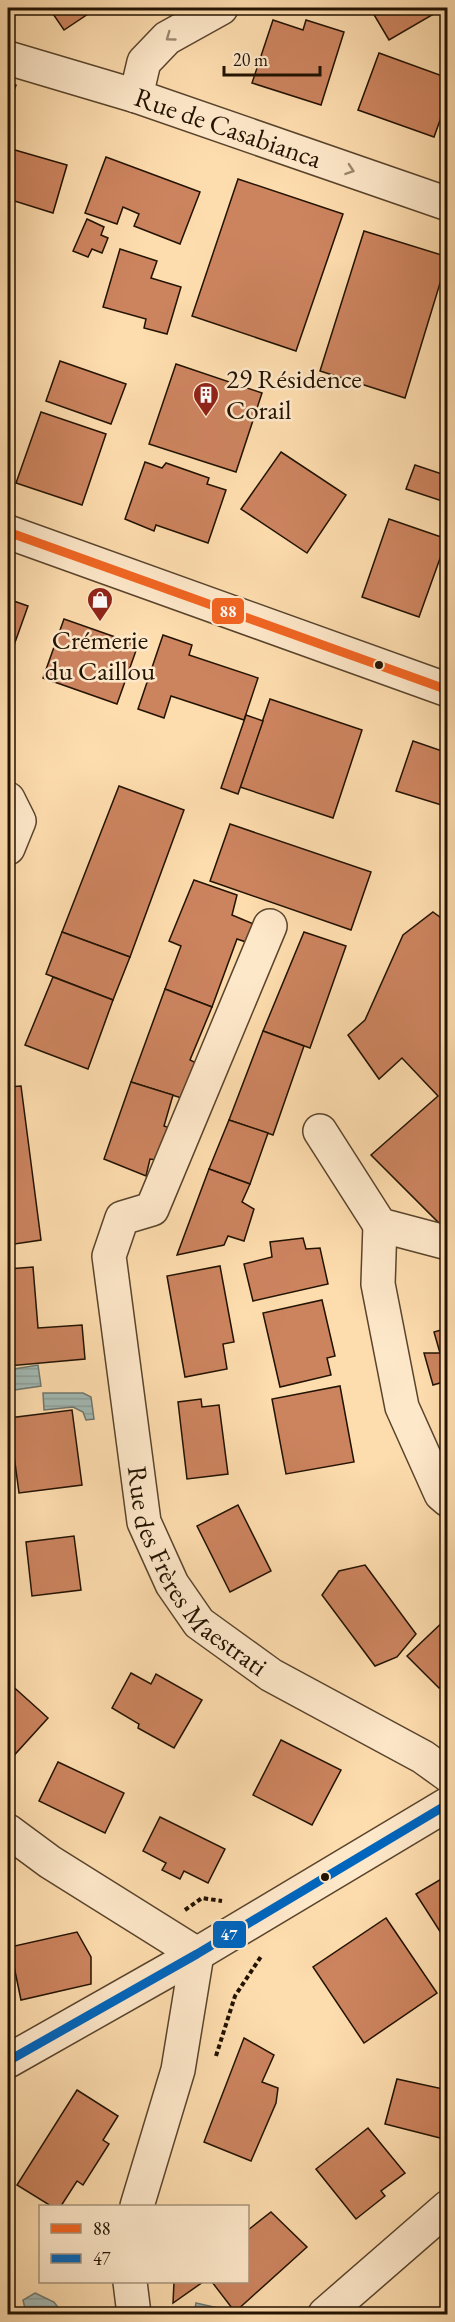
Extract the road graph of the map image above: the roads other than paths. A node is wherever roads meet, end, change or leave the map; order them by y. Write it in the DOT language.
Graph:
graph roads {
  1 [pos="221,8"];
  2 [pos="8,58"];
  3 [pos="136,96"];
  4 [pos="447,204"];
  5 [pos="8,532"];
  6 [pos="447,690"];
  7 [pos="8,799"];
  8 [pos="8,848"];
  9 [pos="270,926"];
  10 [pos="320,1131"];
  11 [pos="380,1225"];
  12 [pos="447,1243"];
  13 [pos="447,1500"];
  14 [pos="447,1775"];
  15 [pos="447,1804"];
  16 [pos="8,1831"];
  17 [pos="197,1954"];
  18 [pos="8,2061"];
  19 [pos="137,2205"];
  20 [pos="447,2207"];
  21 [pos="130,2283"];
  22 [pos="134,2314"];
  23 [pos="325,2314"];
  1 -- 3 [label="street, one-way"];
  2 -- 3 [label="street, Rue de Casabianca"];
  3 -- 4 [label="street, Rue de Casabianca, one-way"];
  5 -- 6 [label="street"];
  7 -- 8 [label="street"];
  9 -- 14 [label="street, Rue des Frères Maestrati"];
  10 -- 11 [label="street"];
  11 -- 12 [label="street"];
  11 -- 13 [label="street"];
  15 -- 17 [label="street"];
  16 -- 17 [label="street"];
  17 -- 18 [label="street"];
  17 -- 19 [label="street"];
  20 -- 23 [label="street"];
  21 -- 22 [label="street"];
}
